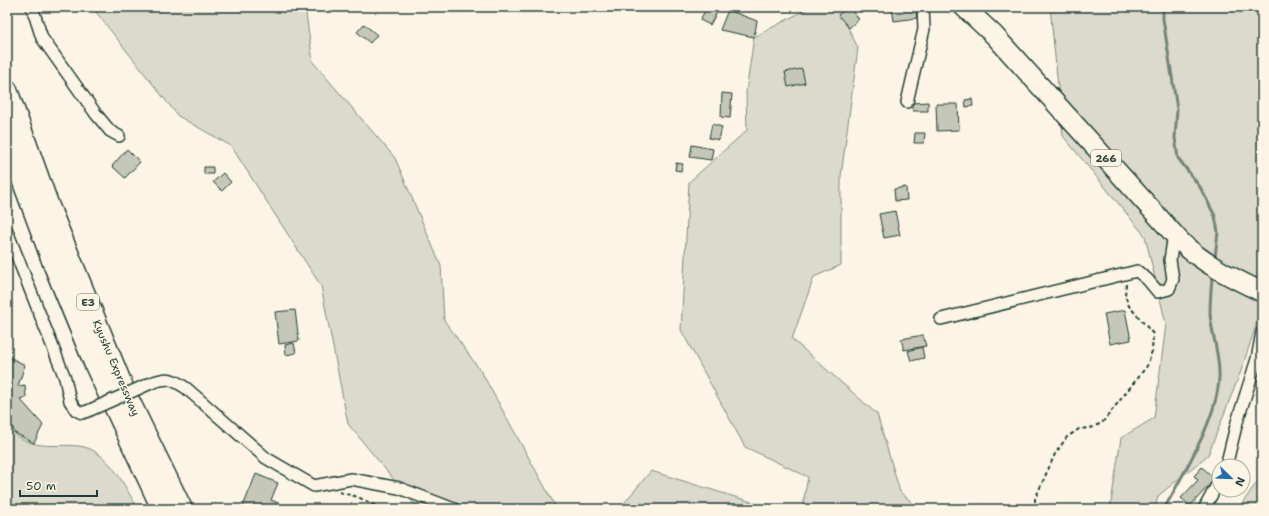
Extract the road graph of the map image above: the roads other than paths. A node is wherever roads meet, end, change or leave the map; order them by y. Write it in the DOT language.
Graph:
graph roads {
  1 [pos="32,7"];
  2 [pos="923,7"];
  3 [pos="964,7"];
  4 [pos="924,29"];
  5 [pos="933,41"];
  6 [pos="7,90"];
  7 [pos="907,102"];
  8 [pos="119,136"];
  9 [pos="7,139"];
  10 [pos="7,231"];
  11 [pos="1174,234"];
  12 [pos="1262,292"];
  13 [pos="942,319"];
  14 [pos="1262,332"];
  15 [pos="1228,458"];
  16 [pos="1211,496"];
  17 [pos="162,509"];
  18 [pos="182,509"];
  19 [pos="454,509"];
  20 [pos="1204,509"];
  1 -- 8 [label="street"];
  2 -- 4 [label="street"];
  3 -- 11 [label="highway, 266"];
  4 -- 5 [label="street"];
  4 -- 7 [label="street"];
  6 -- 18 [label="highway, Kyushu Expressway / E3"];
  9 -- 17 [label="highway, Kyushu Expressway / E3"];
  10 -- 19 [label="street, bridge"];
  11 -- 12 [label="highway, 266"];
  11 -- 13 [label="street"];
  14 -- 15 [label="street"];
  16 -- 20 [label="street"];
}
